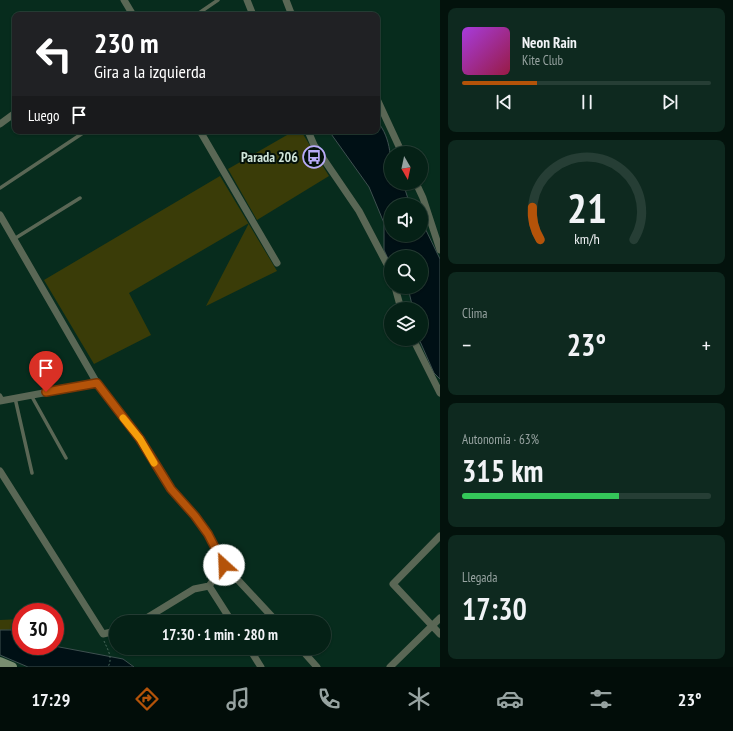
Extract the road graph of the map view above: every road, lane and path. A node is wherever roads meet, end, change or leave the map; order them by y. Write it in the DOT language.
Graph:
graph roads {
  1 [pos="124,0"];
  2 [pos="218,0"];
  3 [pos="247,0"];
  4 [pos="286,0"];
  5 [pos="131,12"];
  6 [pos="200,12"];
  7 [pos="252,12"];
  8 [pos="291,12"];
  9 [pos="380,105"];
  10 [pos="12,115"];
  11 [pos="0,124"];
  12 [pos="81,134"];
  13 [pos="202,134"];
  14 [pos="309,134"];
  15 [pos="399,146"];
  16 [pos="0,188"];
  17 [pos="419,190"];
  18 [pos="80,198"];
  19 [pos="0,215"];
  20 [pos="13,240"];
  21 [pos="440,250"];
  22 [pos="384,259"];
  23 [pos="277,263"];
  24 [pos="417,346"];
  25 [pos="97,383"];
  26 [pos="440,392"];
  27 [pos="31,395"];
  28 [pos="1,398"];
  29 [pos="14,398"];
  30 [pos="66,458"];
  31 [pos="0,471"];
  32 [pos="32,473"];
  33 [pos="440,536"];
  34 [pos="224,565"];
  35 [pos="209,586"];
  36 [pos="151,615"];
  37 [pos="228,615"];
  38 [pos="270,615"];
  39 [pos="440,618"];
  40 [pos="432,626"];
  41 [pos="109,633"];
  42 [pos="103,634"];
  43 [pos="440,634"];
  44 [pos="254,655"];
  45 [pos="306,655"];
  46 [pos="0,662"];
  47 [pos="12,667"];
  48 [pos="108,667"];
  49 [pos="262,667"];
  50 [pos="317,667"];
  51 [pos="390,667"];
  1 -- 5 [label="street"];
  2 -- 6 [label="lane"];
  3 -- 7 [label="street"];
  4 -- 8 [label="street"];
  9 -- 15 [label="street"];
  10 -- 11 [label="street"];
  12 -- 16 [label="lane"];
  13 -- 23 [label="street"];
  14 -- 22 [label="street"];
  17 -- 21 [label="street"];
  18 -- 20 [label="lane"];
  19 -- 20 [label="street"];
  20 -- 25 [label="street"];
  24 -- 26 [label="street"];
  25 -- 27 [label="street"];
  25 -- 34 [label="street"];
  27 -- 29 [label="street"];
  27 -- 30 [label="lane"];
  28 -- 29 [label="street"];
  29 -- 32 [label="lane"];
  31 -- 42 [label="street"];
  33 -- 40 [label="street"];
  34 -- 35 [label="street"];
  34 -- 38 [label="street"];
  35 -- 36 [label="street"];
  35 -- 37 [label="street"];
  39 -- 40 [label="street"];
  40 -- 43 [label="street"];
  40 -- 51 [label="street"];
  41 -- 42 [label="street"];
  42 -- 48 [label="path"];
  44 -- 49 [label="street"];
  45 -- 50 [label="street"];
  46 -- 47 [label="street"];
}
